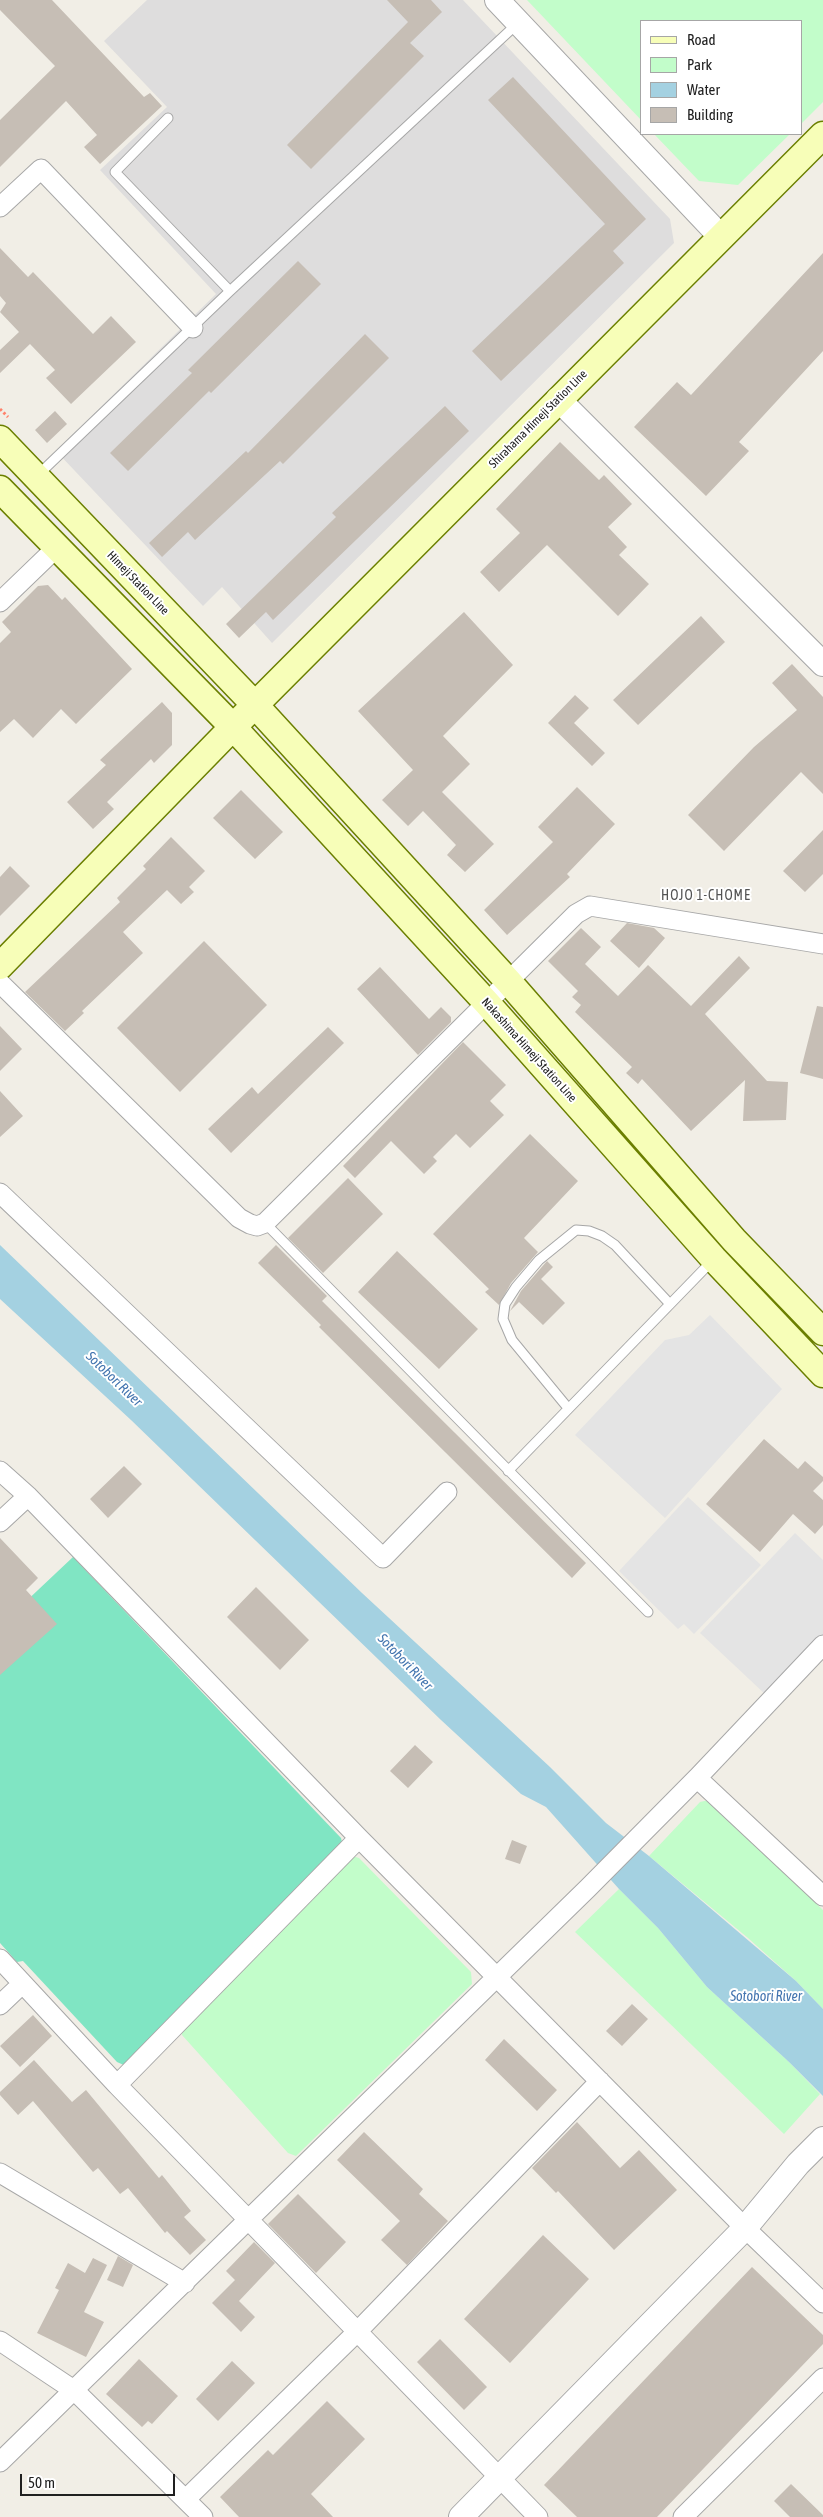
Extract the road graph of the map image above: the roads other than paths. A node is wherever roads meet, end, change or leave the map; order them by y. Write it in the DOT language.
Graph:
graph roads {
  1 [pos="496,0"];
  2 [pos="518,22"];
  3 [pos="168,118"];
  4 [pos="823,136"];
  5 [pos="0,207"];
  6 [pos="721,237"];
  7 [pos="230,291"];
  8 [pos="193,328"];
  9 [pos="558,399"];
  10 [pos="0,439"];
  11 [pos="36,477"];
  12 [pos="0,488"];
  13 [pos="56,548"];
  14 [pos="0,602"];
  15 [pos="823,664"];
  16 [pos="255,705"];
  17 [pos="233,726"];
  18 [pos="823,944"];
  19 [pos="0,966"];
  20 [pos="508,981"];
  21 [pos="0,983"];
  22 [pos="486,1002"];
  23 [pos="0,1193"];
  24 [pos="265,1223"];
  25 [pos="724,1250"];
  26 [pos="669,1303"];
  27 [pos="823,1332"];
  28 [pos="823,1374"];
  29 [pos="568,1408"];
  30 [pos="0,1471"];
  31 [pos="508,1471"];
  32 [pos="447,1492"];
  33 [pos="28,1496"];
  34 [pos="0,1522"];
  35 [pos="648,1612"];
  36 [pos="823,1645"];
  37 [pos="697,1778"];
  38 [pos="359,1838"];
  39 [pos="823,1896"];
  40 [pos="0,1959"];
  41 [pos="498,1977"];
  42 [pos="22,1984"];
  43 [pos="0,2005"];
  44 [pos="600,2080"];
  45 [pos="117,2085"];
  46 [pos="823,2139"];
  47 [pos="0,2173"];
  48 [pos="248,2221"];
  49 [pos="745,2228"];
  50 [pos="185,2283"];
  51 [pos="823,2303"];
  52 [pos="357,2332"];
  53 [pos="0,2341"];
  54 [pos="823,2378"];
  55 [pos="75,2391"];
  56 [pos="0,2462"];
  57 [pos="500,2478"];
  58 [pos="186,2499"];
  59 [pos="203,2517"];
  60 [pos="462,2517"];
  61 [pos="538,2517"];
  62 [pos="683,2517"];
  1 -- 2 [label="street"];
  2 -- 6 [label="street"];
  2 -- 7 [label="lane"];
  3 -- 7 [label="lane"];
  4 -- 6 [label="main road, Shirahama Himeji Station Line"];
  5 -- 8 [label="street"];
  6 -- 9 [label="main road, Shirahama Himeji Station Line"];
  7 -- 8 [label="lane"];
  8 -- 11 [label="lane"];
  9 -- 15 [label="street"];
  9 -- 16 [label="main road, Shirahama Himeji Station Line"];
  10 -- 11 [label="main road, Himeji Station Line"];
  11 -- 16 [label="main road, Himeji Station Line"];
  12 -- 13 [label="main road"];
  13 -- 14 [label="street"];
  13 -- 17 [label="main road"];
  16 -- 17 [label="main road"];
  16 -- 20 [label="main road, Nakashima Himeji Station Line"];
  17 -- 19 [label="main road"];
  17 -- 22 [label="main road, Nakashima Himeji Station Line"];
  18 -- 20 [label="street"];
  20 -- 22 [label="street"];
  20 -- 25 [label="main road, Nakashima Himeji Station Line"];
  21 -- 24 [label="street"];
  22 -- 24 [label="street"];
  22 -- 25 [label="main road, Nakashima Himeji Station Line"];
  23 -- 32 [label="street"];
  24 -- 31 [label="lane"];
  25 -- 26 [label="lane"];
  25 -- 27 [label="main road, Nakashima Himeji Station Line"];
  25 -- 28 [label="main road, Nakashima Himeji Station Line"];
  26 -- 29 [label="lane"];
  26 -- 29 [label="lane"];
  29 -- 31 [label="lane"];
  30 -- 33 [label="street"];
  31 -- 35 [label="lane"];
  33 -- 34 [label="street"];
  33 -- 38 [label="street"];
  36 -- 37 [label="street"];
  37 -- 39 [label="street"];
  37 -- 41 [label="street"];
  38 -- 41 [label="street"];
  38 -- 45 [label="street"];
  40 -- 42 [label="street"];
  41 -- 44 [label="street"];
  41 -- 48 [label="street"];
  42 -- 43 [label="street"];
  42 -- 45 [label="street"];
  44 -- 49 [label="street"];
  44 -- 52 [label="street"];
  45 -- 48 [label="street"];
  46 -- 49 [label="street"];
  47 -- 50 [label="street"];
  48 -- 50 [label="street"];
  48 -- 52 [label="street"];
  49 -- 51 [label="street"];
  49 -- 57 [label="street"];
  50 -- 55 [label="street"];
  52 -- 57 [label="street"];
  52 -- 58 [label="street"];
  53 -- 55 [label="street"];
  54 -- 62 [label="street"];
  55 -- 56 [label="street"];
  55 -- 58 [label="street"];
  57 -- 60 [label="street"];
  57 -- 61 [label="street"];
  58 -- 59 [label="street"];
}
